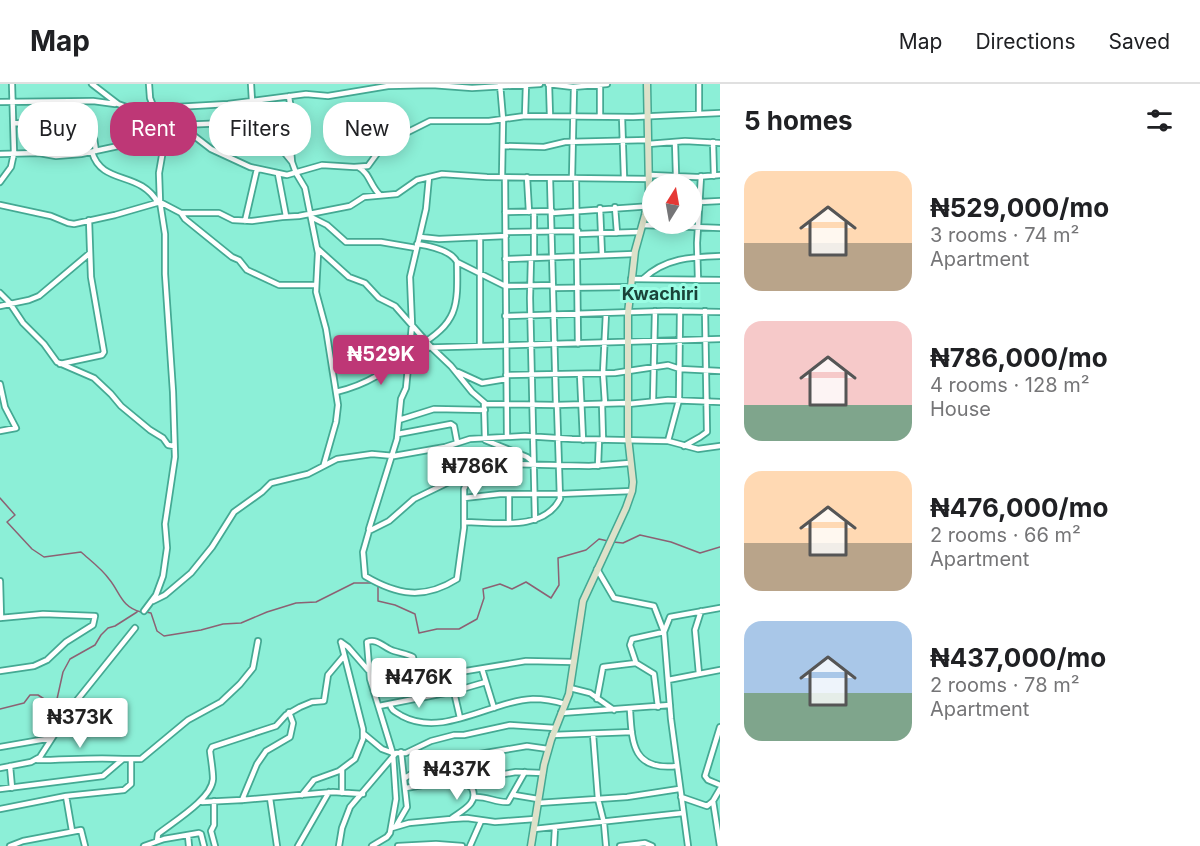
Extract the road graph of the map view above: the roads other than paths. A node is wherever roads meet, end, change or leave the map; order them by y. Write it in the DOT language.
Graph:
graph roads {
  1 [pos="12,84"];
  2 [pos="92,84"];
  3 [pos="149,84"];
  4 [pos="251,84"];
  5 [pos="526,84"];
  6 [pos="540,84"];
  7 [pos="549,84"];
  8 [pos="607,84"];
  9 [pos="647,84"];
  10 [pos="699,84"];
  11 [pos="438,85"];
  12 [pos="500,85"];
  13 [pos="600,85"];
  14 [pos="574,86"];
  15 [pos="289,96"];
  16 [pos="252,101"];
  17 [pos="0,102"];
  18 [pos="14,102"];
  19 [pos="114,102"];
  20 [pos="151,102"];
  21 [pos="110,104"];
  22 [pos="197,105"];
  23 [pos="699,113"];
  24 [pos="720,113"];
  25 [pos="525,116"];
  26 [pos="550,116"];
  27 [pos="575,116"];
  28 [pos="600,116"];
  29 [pos="622,117"];
  30 [pos="648,117"];
  31 [pos="504,119"];
  32 [pos="14,123"];
  33 [pos="18,123"];
  34 [pos="197,124"];
  35 [pos="197,138"];
  36 [pos="624,141"];
  37 [pos="574,142"];
  38 [pos="648,142"];
  39 [pos="675,142"];
  40 [pos="713,142"];
  41 [pos="720,143"];
  42 [pos="503,146"];
  43 [pos="14,153"];
  44 [pos="18,153"];
  45 [pos="0,154"];
  46 [pos="94,156"];
  47 [pos="162,156"];
  48 [pos="292,162"];
  49 [pos="358,167"];
  50 [pos="257,169"];
  51 [pos="296,173"];
  52 [pos="278,174"];
  53 [pos="650,174"];
  54 [pos="676,174"];
  55 [pos="717,175"];
  56 [pos="702,176"];
  57 [pos="429,177"];
  58 [pos="503,177"];
  59 [pos="527,177"];
  60 [pos="624,177"];
  61 [pos="642,177"];
  62 [pos="550,178"];
  63 [pos="574,178"];
  64 [pos="0,182"];
  65 [pos="380,195"];
  66 [pos="720,201"];
  67 [pos="159,203"];
  68 [pos="702,204"];
  69 [pos="0,205"];
  70 [pos="642,206"];
  71 [pos="615,207"];
  72 [pos="600,208"];
  73 [pos="578,211"];
  74 [pos="505,212"];
  75 [pos="532,212"];
  76 [pos="552,212"];
  77 [pos="181,213"];
  78 [pos="311,215"];
  79 [pos="286,216"];
  80 [pos="89,220"];
  81 [pos="245,221"];
  82 [pos="642,225"];
  83 [pos="702,228"];
  84 [pos="720,228"];
  85 [pos="552,231"];
  86 [pos="534,232"];
  87 [pos="578,232"];
  88 [pos="639,232"];
  89 [pos="602,233"];
  90 [pos="617,233"];
  91 [pos="506,234"];
  92 [pos="699,234"];
  93 [pos="420,237"];
  94 [pos="480,237"];
  95 [pos="417,246"];
  96 [pos="316,247"];
  97 [pos="90,253"];
  98 [pos="634,254"];
  99 [pos="602,255"];
  100 [pos="578,256"];
  101 [pos="698,256"];
  102 [pos="720,256"];
  103 [pos="533,258"];
  104 [pos="553,258"];
  105 [pos="506,259"];
  106 [pos="457,262"];
  107 [pos="480,274"];
  108 [pos="631,279"];
  109 [pos="643,279"];
  110 [pos="698,280"];
  111 [pos="720,280"];
  112 [pos="316,285"];
  113 [pos="505,285"];
  114 [pos="530,285"];
  115 [pos="554,286"];
  116 [pos="578,286"];
  117 [pos="630,287"];
  118 [pos="0,293"];
  119 [pos="11,304"];
  120 [pos="0,306"];
  121 [pos="680,311"];
  122 [pos="705,311"];
  123 [pos="655,312"];
  124 [pos="720,312"];
  125 [pos="606,313"];
  126 [pos="628,313"];
  127 [pos="578,315"];
  128 [pos="505,316"];
  129 [pos="530,316"];
  130 [pos="554,316"];
  131 [pos="412,325"];
  132 [pos="679,339"];
  133 [pos="707,339"];
  134 [pos="720,339"];
  135 [pos="655,340"];
  136 [pos="427,341"];
  137 [pos="604,343"];
  138 [pos="628,343"];
  139 [pos="555,344"];
  140 [pos="578,344"];
  141 [pos="530,345"];
  142 [pos="480,346"];
  143 [pos="506,346"];
  144 [pos="416,348"];
  145 [pos="432,348"];
  146 [pos="410,351"];
  147 [pos="60,364"];
  148 [pos="653,368"];
  149 [pos="680,369"];
  150 [pos="456,371"];
  151 [pos="628,371"];
  152 [pos="707,371"];
  153 [pos="720,371"];
  154 [pos="603,373"];
  155 [pos="555,374"];
  156 [pos="580,374"];
  157 [pos="532,375"];
  158 [pos="506,377"];
  159 [pos="0,384"];
  160 [pos="336,392"];
  161 [pos="679,400"];
  162 [pos="654,401"];
  163 [pos="484,402"];
  164 [pos="705,402"];
  165 [pos="720,402"];
  166 [pos="603,404"];
  167 [pos="628,404"];
  168 [pos="507,405"];
  169 [pos="533,405"];
  170 [pos="556,405"];
  171 [pos="582,405"];
  172 [pos="484,410"];
  173 [pos="399,420"];
  174 [pos="0,431"];
  175 [pos="398,434"];
  176 [pos="532,436"];
  177 [pos="485,437"];
  178 [pos="507,437"];
  179 [pos="557,438"];
  180 [pos="583,440"];
  181 [pos="601,440"];
  182 [pos="629,441"];
  183 [pos="668,441"];
  184 [pos="457,442"];
  185 [pos="174,446"];
  186 [pos="684,446"];
  187 [pos="720,446"];
  188 [pos="391,455"];
  189 [pos="533,463"];
  190 [pos="630,463"];
  191 [pos="324,464"];
  192 [pos="558,465"];
  193 [pos="598,466"];
  194 [pos="472,472"];
  195 [pos="632,491"];
  196 [pos="509,494"];
  197 [pos="533,494"];
  198 [pos="559,494"];
  199 [pos="464,498"];
  200 [pos="535,520"];
  201 [pos="464,522"];
  202 [pos="509,522"];
  203 [pos="369,531"];
  204 [pos="597,569"];
  205 [pos="0,580"];
  206 [pos="153,601"];
  207 [pos="720,608"];
  208 [pos="144,611"];
  209 [pos="701,611"];
  210 [pos="1,618"];
  211 [pos="135,628"];
  212 [pos="664,632"];
  213 [pos="258,641"];
  214 [pos="344,656"];
  215 [pos="574,662"];
  216 [pos="636,663"];
  217 [pos="482,669"];
  218 [pos="368,670"];
  219 [pos="449,670"];
  220 [pos="720,670"];
  221 [pos="0,671"];
  222 [pos="699,674"];
  223 [pos="417,675"];
  224 [pos="668,680"];
  225 [pos="486,682"];
  226 [pos="570,688"];
  227 [pos="455,691"];
  228 [pos="421,698"];
  229 [pos="597,699"];
  230 [pos="390,704"];
  231 [pos="565,704"];
  232 [pos="670,705"];
  233 [pos="379,706"];
  234 [pos="658,707"];
  235 [pos="494,708"];
  236 [pos="614,710"];
  237 [pos="630,710"];
  238 [pos="290,712"];
  239 [pos="561,713"];
  240 [pos="460,718"];
  241 [pos="720,727"];
  242 [pos="555,728"];
  243 [pos="632,732"];
  244 [pos="364,734"];
  245 [pos="593,734"];
  246 [pos="552,735"];
  247 [pos="52,738"];
  248 [pos="0,747"];
  249 [pos="548,749"];
  250 [pos="401,752"];
  251 [pos="393,754"];
  252 [pos="123,759"];
  253 [pos="36,760"];
  254 [pos="131,760"];
  255 [pos="438,761"];
  256 [pos="10,766"];
  257 [pos="676,766"];
  258 [pos="0,768"];
  259 [pos="342,770"];
  260 [pos="525,772"];
  261 [pos="543,773"];
  262 [pos="405,778"];
  263 [pos="462,780"];
  264 [pos="720,787"];
  265 [pos="12,788"];
  266 [pos="406,788"];
  267 [pos="0,789"];
  268 [pos="679,789"];
  269 [pos="329,792"];
  270 [pos="342,793"];
  271 [pos="363,794"];
  272 [pos="302,795"];
  273 [pos="514,795"];
  274 [pos="66,796"];
  275 [pos="475,797"];
  276 [pos="681,797"];
  277 [pos="270,798"];
  278 [pos="242,800"];
  279 [pos="598,800"];
  280 [pos="214,801"];
  281 [pos="538,801"];
  282 [pos="713,801"];
  283 [pos="201,802"];
  284 [pos="0,809"];
  285 [pos="684,813"];
  286 [pos="451,819"];
  287 [pos="535,819"];
  288 [pos="481,821"];
  289 [pos="604,823"];
  290 [pos="394,827"];
  291 [pos="555,828"];
  292 [pos="534,829"];
  293 [pos="72,831"];
  294 [pos="188,836"];
  295 [pos="44,837"];
  296 [pos="157,841"];
  297 [pos="384,844"];
  298 [pos="414,845"];
  299 [pos="10,846"];
  300 [pos="45,846"];
  301 [pos="85,846"];
  302 [pos="144,846"];
  303 [pos="189,846"];
  304 [pos="204,846"];
  305 [pos="215,846"];
  306 [pos="277,846"];
  307 [pos="298,846"];
  308 [pos="339,846"];
  309 [pos="372,846"];
  310 [pos="398,846"];
  311 [pos="462,846"];
  312 [pos="470,846"];
  313 [pos="531,846"];
  314 [pos="554,846"];
  315 [pos="606,846"];
  316 [pos="620,846"];
  317 [pos="652,846"];
  318 [pos="688,846"];
  319 [pos="720,846"];
  1 -- 18 [label="street"];
  2 -- 19 [label="street"];
  3 -- 20 [label="street"];
  4 -- 16 [label="street"];
  5 -- 6 [label="street"];
  5 -- 12 [label="street"];
  5 -- 25 [label="street"];
  7 -- 14 [label="street"];
  7 -- 26 [label="street"];
  8 -- 13 [label="street"];
  9 -- 30 [label="street"];
  10 -- 23 [label="street"];
  11 -- 12 [label="street"];
  11 -- 15 [label="street"];
  12 -- 31 [label="street"];
  13 -- 14 [label="street"];
  13 -- 28 [label="street"];
  14 -- 27 [label="street"];
  15 -- 16 [label="street"];
  15 -- 48 [label="street"];
  16 -- 22 [label="street"];
  17 -- 18 [label="street"];
  18 -- 21 [label="street"];
  18 -- 32 [label="street"];
  23 -- 24 [label="street"];
  23 -- 30 [label="street"];
  25 -- 26 [label="street"];
  25 -- 31 [label="street"];
  26 -- 27 [label="street"];
  27 -- 28 [label="street"];
  27 -- 37 [label="street"];
  28 -- 29 [label="street"];
  29 -- 30 [label="street"];
  29 -- 36 [label="street"];
  30 -- 38 [label="street"];
  31 -- 42 [label="street"];
  31 -- 49 [label="street"];
  32 -- 33 [label="street"];
  32 -- 43 [label="street"];
  34 -- 48 [label="street"];
  35 -- 50 [label="street"];
  36 -- 37 [label="street"];
  36 -- 38 [label="street"];
  36 -- 60 [label="street"];
  37 -- 42 [label="street"];
  37 -- 63 [label="street"];
  38 -- 39 [label="street"];
  38 -- 53 [label="street"];
  39 -- 40 [label="street"];
  39 -- 54 [label="street"];
  40 -- 41 [label="street"];
  40 -- 55 [label="street"];
  42 -- 58 [label="street"];
  43 -- 44 [label="street"];
  43 -- 45 [label="street"];
  43 -- 64 [label="street"];
  46 -- 67 [label="street"];
  47 -- 67 [label="street"];
  48 -- 51 [label="street"];
  49 -- 51 [label="street"];
  49 -- 65 [label="street"];
  50 -- 52 [label="street"];
  50 -- 81 [label="street"];
  51 -- 52 [label="street"];
  51 -- 78 [label="street"];
  52 -- 79 [label="street"];
  55 -- 56 [label="street"];
  57 -- 58 [label="street"];
  57 -- 65 [label="street"];
  57 -- 93 [label="street"];
  58 -- 59 [label="street"];
  58 -- 74 [label="street"];
  59 -- 62 [label="street"];
  59 -- 75 [label="street"];
  60 -- 61 [label="street"];
  60 -- 63 [label="street"];
  62 -- 63 [label="street"];
  62 -- 76 [label="street"];
  63 -- 73 [label="street"];
  65 -- 78 [label="street"];
  66 -- 68 [label="street"];
  67 -- 77 [label="street"];
  67 -- 80 [label="street"];
  67 -- 185 [label="street"];
  69 -- 80 [label="street"];
  70 -- 71 [label="street"];
  71 -- 72 [label="street"];
  71 -- 90 [label="street"];
  72 -- 73 [label="street"];
  72 -- 89 [label="street"];
  73 -- 76 [label="street"];
  73 -- 87 [label="street"];
  74 -- 75 [label="street"];
  74 -- 91 [label="street"];
  75 -- 76 [label="street"];
  75 -- 86 [label="street"];
  76 -- 85 [label="street"];
  77 -- 81 [label="street"];
  77 -- 112 [label="street"];
  78 -- 79 [label="street"];
  78 -- 95 [label="street"];
  78 -- 96 [label="street"];
  79 -- 81 [label="street"];
  80 -- 97 [label="street"];
  82 -- 88 [label="street"];
  83 -- 84 [label="street"];
  85 -- 86 [label="street"];
  85 -- 87 [label="street"];
  85 -- 104 [label="street"];
  86 -- 91 [label="street"];
  86 -- 103 [label="street"];
  87 -- 89 [label="street"];
  87 -- 100 [label="street"];
  88 -- 90 [label="street"];
  88 -- 98 [label="street"];
  89 -- 90 [label="street"];
  89 -- 99 [label="street"];
  91 -- 94 [label="street"];
  91 -- 105 [label="street"];
  92 -- 101 [label="street"];
  93 -- 94 [label="street"];
  93 -- 95 [label="street"];
  94 -- 107 [label="street"];
  95 -- 106 [label="street"];
  95 -- 131 [label="street"];
  96 -- 112 [label="street"];
  96 -- 131 [label="street"];
  97 -- 119 [label="street"];
  97 -- 147 [label="street"];
  98 -- 99 [label="street"];
  98 -- 108 [label="street"];
  99 -- 100 [label="street"];
  100 -- 104 [label="street"];
  100 -- 116 [label="street"];
  101 -- 102 [label="street"];
  101 -- 109 [label="street"];
  101 -- 110 [label="street"];
  103 -- 104 [label="street"];
  103 -- 105 [label="street"];
  103 -- 114 [label="street"];
  104 -- 115 [label="street"];
  105 -- 113 [label="street"];
  106 -- 107 [label="street"];
  106 -- 136 [label="street"];
  107 -- 113 [label="street"];
  107 -- 142 [label="street"];
  108 -- 109 [label="street"];
  108 -- 117 [label="street"];
  109 -- 110 [label="street"];
  110 -- 111 [label="street"];
  112 -- 160 [label="street"];
  113 -- 114 [label="street"];
  113 -- 128 [label="street"];
  114 -- 115 [label="street"];
  114 -- 129 [label="street"];
  115 -- 116 [label="street"];
  115 -- 130 [label="street"];
  116 -- 117 [label="street"];
  116 -- 127 [label="street"];
  117 -- 126 [label="street"];
  118 -- 119 [label="street"];
  119 -- 120 [label="street"];
  119 -- 147 [label="street"];
  121 -- 122 [label="street"];
  121 -- 123 [label="street"];
  121 -- 132 [label="street"];
  122 -- 124 [label="street"];
  122 -- 133 [label="street"];
  123 -- 126 [label="street"];
  123 -- 135 [label="street"];
  125 -- 126 [label="street"];
  125 -- 127 [label="street"];
  125 -- 137 [label="street"];
  126 -- 138 [label="street"];
  127 -- 130 [label="street"];
  127 -- 140 [label="street"];
  128 -- 129 [label="street"];
  128 -- 143 [label="street"];
  129 -- 130 [label="street"];
  129 -- 141 [label="street"];
  130 -- 139 [label="street"];
  131 -- 136 [label="street"];
  131 -- 146 [label="street"];
  132 -- 133 [label="street"];
  132 -- 135 [label="street"];
  132 -- 149 [label="street"];
  133 -- 134 [label="street"];
  133 -- 152 [label="street"];
  135 -- 138 [label="street"];
  135 -- 148 [label="street"];
  136 -- 144 [label="street"];
  136 -- 145 [label="street"];
  137 -- 138 [label="street"];
  137 -- 140 [label="street"];
  137 -- 154 [label="street"];
  138 -- 151 [label="street"];
  139 -- 140 [label="street"];
  139 -- 141 [label="street"];
  139 -- 155 [label="street"];
  141 -- 143 [label="street"];
  141 -- 157 [label="street"];
  142 -- 143 [label="street"];
  142 -- 145 [label="street"];
  143 -- 158 [label="street"];
  144 -- 145 [label="street"];
  144 -- 146 [label="street"];
  145 -- 150 [label="street"];
  146 -- 160 [label="street"];
  146 -- 173 [label="street"];
  147 -- 185 [label="street"];
  148 -- 149 [label="street"];
  148 -- 151 [label="street"];
  148 -- 162 [label="street"];
  149 -- 152 [label="street"];
  149 -- 161 [label="street"];
  150 -- 158 [label="street"];
  150 -- 163 [label="street"];
  151 -- 154 [label="street"];
  151 -- 167 [label="street"];
  152 -- 153 [label="street"];
  152 -- 164 [label="street"];
  154 -- 156 [label="street"];
  154 -- 166 [label="street"];
  155 -- 156 [label="street"];
  155 -- 157 [label="street"];
  155 -- 170 [label="street"];
  156 -- 171 [label="street"];
  157 -- 158 [label="street"];
  157 -- 169 [label="street"];
  158 -- 168 [label="street"];
  159 -- 174 [label="street"];
  160 -- 191 [label="street"];
  161 -- 162 [label="street"];
  161 -- 164 [label="street"];
  161 -- 183 [label="street"];
  162 -- 167 [label="street"];
  163 -- 168 [label="street"];
  163 -- 172 [label="street"];
  164 -- 165 [label="street"];
  164 -- 186 [label="street"];
  166 -- 167 [label="street"];
  166 -- 171 [label="street"];
  166 -- 181 [label="street"];
  167 -- 182 [label="street"];
  168 -- 169 [label="street"];
  168 -- 178 [label="street"];
  169 -- 170 [label="street"];
  169 -- 176 [label="street"];
  170 -- 171 [label="street"];
  170 -- 179 [label="street"];
  171 -- 180 [label="street"];
  172 -- 173 [label="street"];
  172 -- 177 [label="street"];
  173 -- 175 [label="street"];
  175 -- 184 [label="street"];
  175 -- 188 [label="street"];
  176 -- 178 [label="street"];
  176 -- 179 [label="street"];
  176 -- 189 [label="street"];
  177 -- 178 [label="street"];
  177 -- 184 [label="street"];
  177 -- 189 [label="street"];
  179 -- 180 [label="street"];
  179 -- 192 [label="street"];
  180 -- 181 [label="street"];
  181 -- 182 [label="street"];
  181 -- 193 [label="street"];
  182 -- 183 [label="street"];
  182 -- 190 [label="street"];
  183 -- 186 [label="street"];
  184 -- 188 [label="street"];
  185 -- 206 [label="street"];
  186 -- 187 [label="street"];
  188 -- 191 [label="street"];
  188 -- 203 [label="street"];
  189 -- 192 [label="street"];
  189 -- 194 [label="street"];
  189 -- 197 [label="street"];
  190 -- 193 [label="street"];
  190 -- 195 [label="street"];
  191 -- 206 [label="street"];
  192 -- 193 [label="street"];
  192 -- 198 [label="street"];
  194 -- 199 [label="street"];
  194 -- 203 [label="street"];
  195 -- 198 [label="street"];
  195 -- 204 [label="street"];
  196 -- 197 [label="street"];
  196 -- 199 [label="street"];
  196 -- 202 [label="street"];
  197 -- 198 [label="street"];
  197 -- 200 [label="street"];
  198 -- 200 [label="street"];
  199 -- 201 [label="street"];
  200 -- 202 [label="street"];
  201 -- 202 [label="street"];
  201 -- 203 [label="street"];
  204 -- 212 [label="street"];
  204 -- 215 [label="street"];
  205 -- 210 [label="street"];
  206 -- 208 [label="street"];
  207 -- 209 [label="street"];
  209 -- 212 [label="street"];
  209 -- 222 [label="street"];
  210 -- 221 [label="street"];
  211 -- 247 [label="street"];
  212 -- 216 [label="street"];
  212 -- 224 [label="street"];
  213 -- 254 [label="street"];
  214 -- 218 [label="street"];
  214 -- 238 [label="street"];
  214 -- 244 [label="street"];
  215 -- 217 [label="street"];
  215 -- 226 [label="street"];
  216 -- 229 [label="street"];
  216 -- 234 [label="street"];
  217 -- 219 [label="street"];
  217 -- 225 [label="street"];
  218 -- 223 [label="street"];
  218 -- 233 [label="street"];
  219 -- 223 [label="street"];
  219 -- 227 [label="street"];
  220 -- 222 [label="street"];
  222 -- 224 [label="street"];
  223 -- 228 [label="street"];
  224 -- 232 [label="street"];
  225 -- 227 [label="street"];
  225 -- 235 [label="street"];
  226 -- 229 [label="street"];
  226 -- 231 [label="street"];
  227 -- 228 [label="street"];
  227 -- 240 [label="street"];
  228 -- 230 [label="street"];
  229 -- 236 [label="street"];
  230 -- 233 [label="street"];
  230 -- 240 [label="street"];
  231 -- 235 [label="street"];
  231 -- 239 [label="street"];
  232 -- 234 [label="street"];
  232 -- 257 [label="street"];
  233 -- 251 [label="street"];
  234 -- 237 [label="street"];
  235 -- 240 [label="street"];
  236 -- 237 [label="street"];
  236 -- 239 [label="street"];
  237 -- 243 [label="street"];
  238 -- 278 [label="street"];
  238 -- 283 [label="street"];
  239 -- 242 [label="street"];
  241 -- 264 [label="street"];
  242 -- 246 [label="street"];
  242 -- 250 [label="street"];
  243 -- 245 [label="street"];
  243 -- 257 [label="street"];
  244 -- 251 [label="street"];
  244 -- 259 [label="street"];
  245 -- 246 [label="street"];
  245 -- 279 [label="street"];
  246 -- 249 [label="street"];
  247 -- 248 [label="street"];
  247 -- 253 [label="street"];
  249 -- 255 [label="street"];
  249 -- 261 [label="street"];
  250 -- 251 [label="street"];
  250 -- 262 [label="street"];
  251 -- 271 [label="street"];
  251 -- 290 [label="street"];
  252 -- 253 [label="street"];
  252 -- 254 [label="street"];
  252 -- 265 [label="street"];
  253 -- 256 [label="street"];
  254 -- 274 [label="street"];
  255 -- 262 [label="street"];
  255 -- 263 [label="street"];
  256 -- 258 [label="street"];
  256 -- 265 [label="street"];
  257 -- 268 [label="street"];
  259 -- 270 [label="street"];
  259 -- 272 [label="street"];
  260 -- 261 [label="street"];
  260 -- 263 [label="street"];
  260 -- 273 [label="street"];
  261 -- 281 [label="street"];
  262 -- 266 [label="street"];
  263 -- 266 [label="street"];
  263 -- 275 [label="street"];
  264 -- 282 [label="street"];
  265 -- 267 [label="street"];
  266 -- 290 [label="street"];
  268 -- 276 [label="street"];
  268 -- 279 [label="street"];
  269 -- 270 [label="street"];
  269 -- 272 [label="street"];
  269 -- 307 [label="street"];
  270 -- 271 [label="street"];
  271 -- 308 [label="street"];
  272 -- 277 [label="street"];
  273 -- 275 [label="street"];
  273 -- 281 [label="street"];
  274 -- 284 [label="street"];
  274 -- 293 [label="street"];
  275 -- 286 [label="street"];
  276 -- 282 [label="street"];
  276 -- 285 [label="street"];
  277 -- 278 [label="street"];
  277 -- 306 [label="street"];
  278 -- 280 [label="street"];
  279 -- 281 [label="street"];
  279 -- 289 [label="street"];
  280 -- 283 [label="street"];
  280 -- 305 [label="street"];
  281 -- 287 [label="street"];
  282 -- 319 [label="street"];
  283 -- 296 [label="street"];
  285 -- 289 [label="street"];
  285 -- 318 [label="street"];
  286 -- 288 [label="street"];
  286 -- 290 [label="street"];
  287 -- 288 [label="street"];
  287 -- 292 [label="street"];
  288 -- 312 [label="street"];
  289 -- 291 [label="street"];
  289 -- 315 [label="street"];
  290 -- 297 [label="street"];
  291 -- 292 [label="street"];
  291 -- 314 [label="street"];
  292 -- 313 [label="street"];
  293 -- 295 [label="street"];
  293 -- 301 [label="street"];
  294 -- 296 [label="street"];
  294 -- 303 [label="street"];
  294 -- 304 [label="street"];
  295 -- 299 [label="street"];
  295 -- 300 [label="street"];
  296 -- 302 [label="street"];
  297 -- 309 [label="street"];
  298 -- 310 [label="street"];
  298 -- 311 [label="street"];
  316 -- 317 [label="street"];
}
